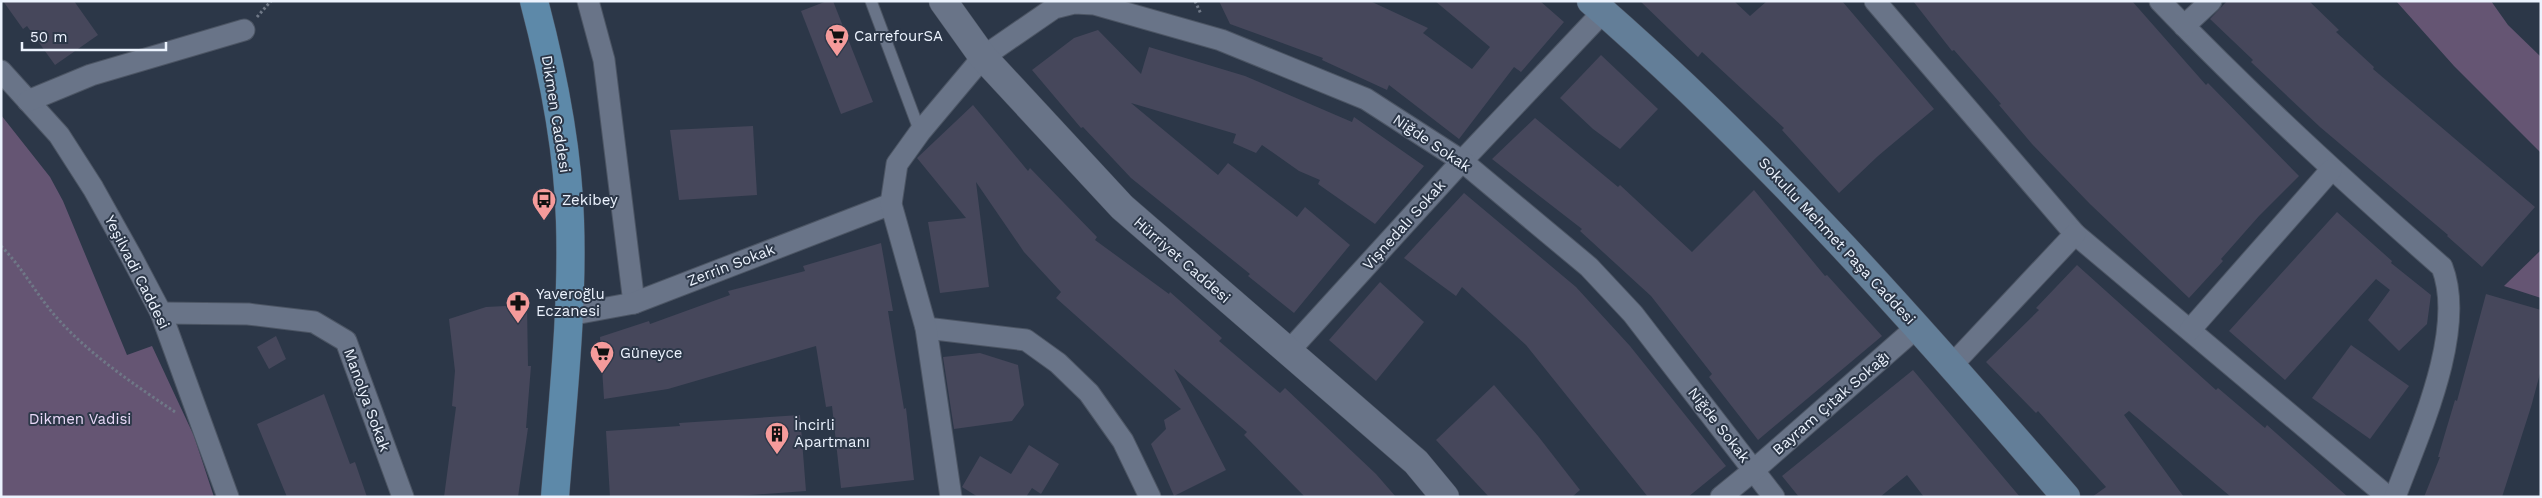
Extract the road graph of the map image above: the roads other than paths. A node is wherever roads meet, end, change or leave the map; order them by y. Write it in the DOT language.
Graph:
graph roads {
  1 [pos="534,1"];
  2 [pos="588,1"];
  3 [pos="871,1"];
  4 [pos="943,1"];
  5 [pos="1875,1"];
  6 [pos="2160,1"];
  7 [pos="2211,1"];
  8 [pos="1597,7"];
  9 [pos="2184,26"];
  10 [pos="244,30"];
  11 [pos="983,57"];
  12 [pos="1,71"];
  13 [pos="28,101"];
  14 [pos="920,132"];
  15 [pos="1462,161"];
  16 [pos="2331,170"];
  17 [pos="891,204"];
  18 [pos="2075,234"];
  19 [pos="634,303"];
  20 [pos="161,313"];
  21 [pos="569,315"];
  22 [pos="1917,327"];
  23 [pos="926,328"];
  24 [pos="2190,330"];
  25 [pos="1288,352"];
  26 [pos="1952,365"];
  27 [pos="1754,470"];
  28 [pos="228,497"];
  29 [pos="403,497"];
  30 [pos="555,497"];
  31 [pos="951,497"];
  32 [pos="1150,497"];
  33 [pos="1445,497"];
  34 [pos="1721,497"];
  35 [pos="1774,497"];
  36 [pos="2066,497"];
  37 [pos="2388,497"];
  38 [pos="2395,497"];
  1 -- 21 [label="main road, Dikmen Caddesi"];
  2 -- 19 [label="street"];
  3 -- 14 [label="lane"];
  4 -- 11 [label="street, Hürriyet Caddesi"];
  5 -- 18 [label="street"];
  6 -- 9 [label="street"];
  7 -- 9 [label="street"];
  8 -- 15 [label="street, Vişnedalı Sokak"];
  8 -- 22 [label="main road, Sokullu Mehmet Paşa Caddesi"];
  9 -- 16 [label="street"];
  10 -- 13 [label="street"];
  11 -- 14 [label="street, Niğde Sokak"];
  11 -- 15 [label="street, Niğde Sokak"];
  11 -- 25 [label="street, Hürriyet Caddesi"];
  12 -- 13 [label="street, Yeşilvadi Caddesi"];
  13 -- 20 [label="street, Yeşilvadi Caddesi"];
  14 -- 17 [label="street, Niğde Sokak"];
  15 -- 25 [label="street, Vişnedalı Sokak"];
  15 -- 27 [label="street, Niğde Sokak"];
  16 -- 24 [label="street"];
  16 -- 38 [label="street"];
  17 -- 19 [label="street, Zerrin Sokak"];
  17 -- 23 [label="street"];
  18 -- 24 [label="street"];
  18 -- 26 [label="street"];
  19 -- 21 [label="street, Zerrin Sokak"];
  20 -- 28 [label="street, Yeşilvadi Caddesi"];
  20 -- 29 [label="street, Manolya Sokak"];
  21 -- 30 [label="main road, Dikmen Caddesi"];
  22 -- 26 [label="main road, Sokullu Mehmet Paşa Caddesi"];
  22 -- 27 [label="street, Bayram Çıtak Sokağı"];
  23 -- 31 [label="street"];
  23 -- 32 [label="street"];
  24 -- 37 [label="street"];
  25 -- 33 [label="street, Hürriyet Caddesi"];
  26 -- 36 [label="main road, Sokullu Mehmet Paşa Caddesi"];
  27 -- 34 [label="street, Bayram Çıtak Sokağı"];
  27 -- 35 [label="street, Niğde Sokak"];
}
